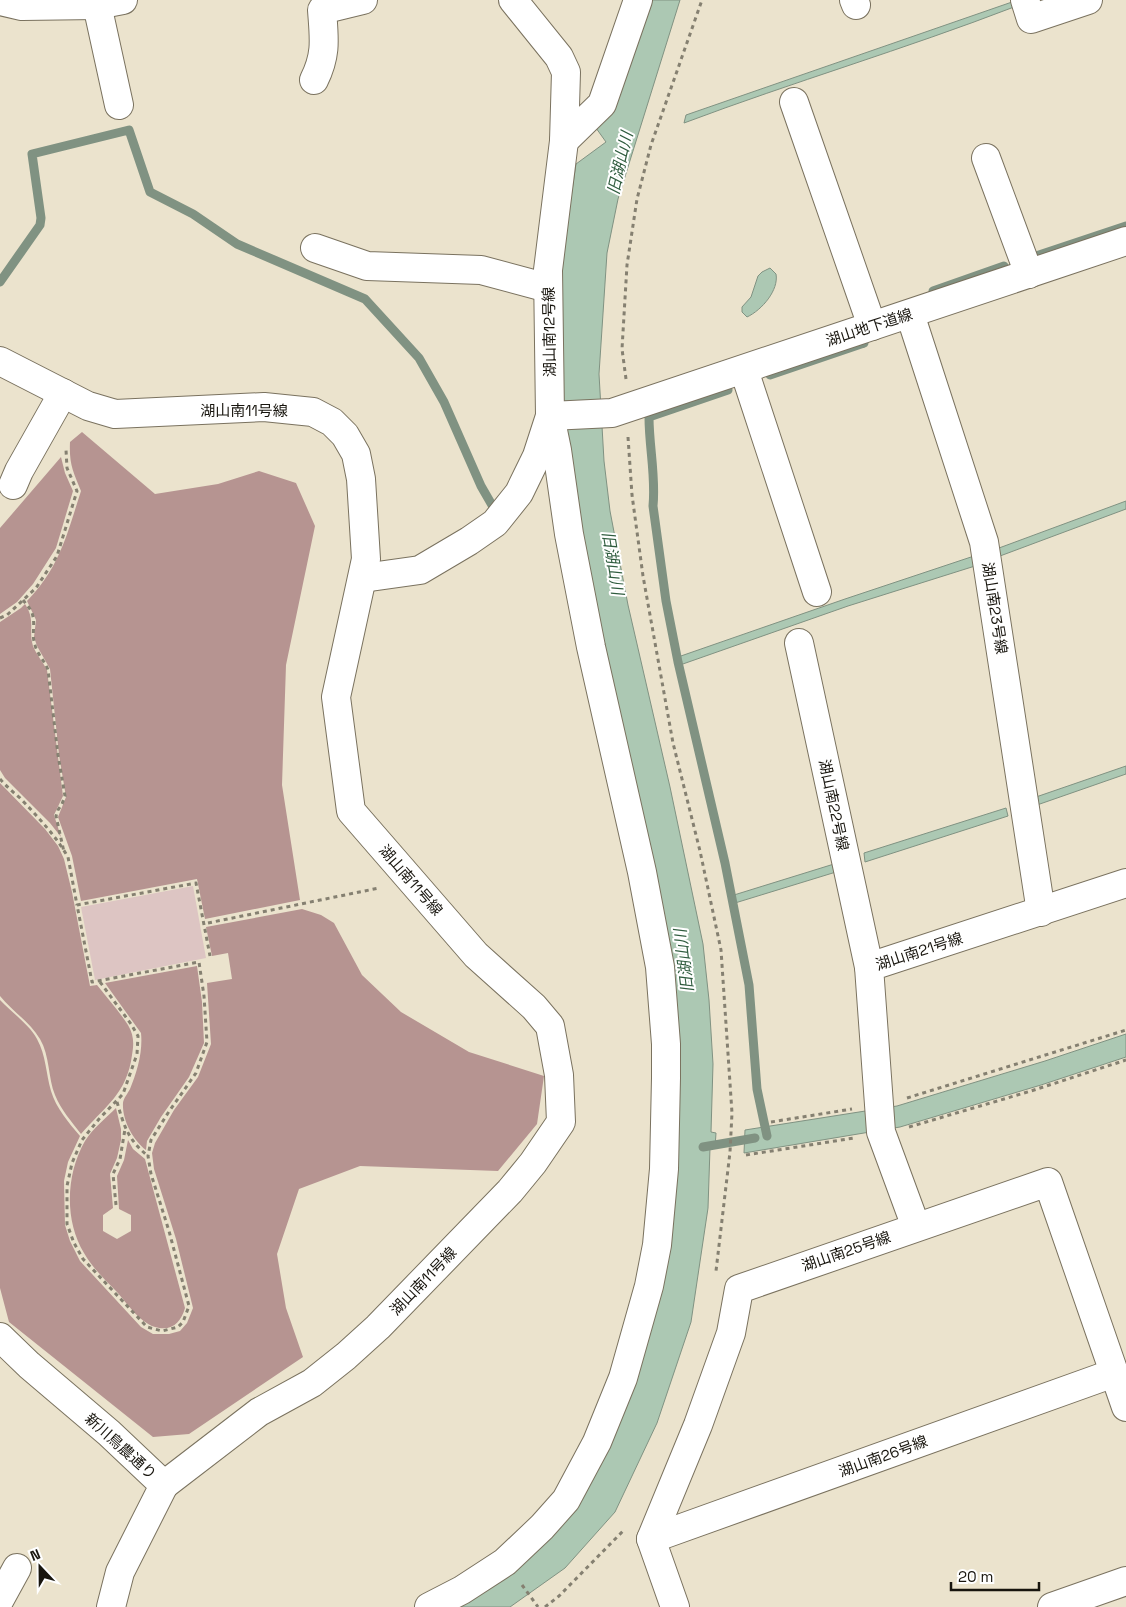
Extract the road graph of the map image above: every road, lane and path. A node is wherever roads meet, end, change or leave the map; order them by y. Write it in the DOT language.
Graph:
graph roads {
  1 [pos="123,0"];
  2 [pos="363,0"];
  3 [pos="513,0"];
  4 [pos="638,0"];
  5 [pos="702,0"];
  6 [pos="1025,0"];
  7 [pos="1088,0"];
  8 [pos="0,1"];
  9 [pos="96,2"];
  10 [pos="314,80"];
  11 [pos="794,102"];
  12 [pos="119,105"];
  13 [pos="564,141"];
  14 [pos="986,158"];
  15 [pos="1126,242"];
  16 [pos="315,248"];
  17 [pos="1029,274"];
  18 [pos="548,288"];
  19 [pos="910,314"];
  20 [pos="872,326"];
  21 [pos="0,361"];
  22 [pos="744,370"];
  23 [pos="63,393"];
  24 [pos="619,411"];
  25 [pos="556,416"];
  26 [pos="66,449"];
  27 [pos="13,485"];
  28 [pos="363,578"];
  29 [pos="817,592"];
  30 [pos="23,600"];
  31 [pos="0,618"];
  32 [pos="799,643"];
  33 [pos="0,779"];
  34 [pos="64,852"];
  35 [pos="411,879"];
  36 [pos="1126,883"];
  37 [pos="77,905"];
  38 [pos="1041,912"];
  39 [pos="208,923"];
  40 [pos="210,956"];
  41 [pos="869,967"];
  42 [pos="100,982"];
  43 [pos="1126,1030"];
  44 [pos="1126,1060"];
  45 [pos="117,1102"];
  46 [pos="880,1120"];
  47 [pos="771,1122"];
  48 [pos="125,1130"];
  49 [pos="746,1155"];
  50 [pos="148,1156"];
  51 [pos="116,1205"];
  52 [pos="916,1227"];
  53 [pos="715,1278"];
  54 [pos="0,1337"];
  55 [pos="1114,1374"];
  56 [pos="1126,1407"];
  57 [pos="164,1485"];
  58 [pos="626,1528"];
  59 [pos="651,1539"];
  60 [pos="17,1568"];
  61 [pos="1126,1581"];
  62 [pos="0,1599"];
  63 [pos="111,1607"];
  64 [pos="429,1607"];
  65 [pos="545,1607"];
  66 [pos="675,1607"];
  67 [pos="1052,1607"];
  1 -- 9 [label="street"];
  2 -- 10 [label="street"];
  3 -- 13 [label="street, 湖山南12号線"];
  4 -- 13 [label="street"];
  5 -- 24 [label="path"];
  6 -- 7 [label="street"];
  8 -- 9 [label="street"];
  9 -- 12 [label="street"];
  11 -- 20 [label="street"];
  13 -- 18 [label="street, 湖山南12号線"];
  14 -- 17 [label="street"];
  15 -- 17 [label="street, 湖山地下道線"];
  16 -- 18 [label="street"];
  17 -- 19 [label="street, 湖山地下道線"];
  18 -- 25 [label="street, 湖山南12号線"];
  19 -- 20 [label="street, 湖山地下道線"];
  19 -- 38 [label="street, 湖山南23号線"];
  20 -- 22 [label="street, 湖山地下道線"];
  21 -- 23 [label="street, 湖山南11号線"];
  22 -- 24 [label="street, 湖山地下道線"];
  22 -- 29 [label="street"];
  23 -- 27 [label="street"];
  23 -- 28 [label="street, 湖山南11号線"];
  24 -- 25 [label="street, 湖山地下道線"];
  24 -- 53 [label="path"];
  25 -- 28 [label="street, 湖山南12号線"];
  25 -- 64 [label="street"];
  26 -- 30 [label="path"];
  28 -- 35 [label="street, 湖山南11号線"];
  30 -- 31 [label="path"];
  30 -- 34 [label="path"];
  32 -- 41 [label="street, 湖山南22号線"];
  33 -- 34 [label="path"];
  34 -- 37 [label="path"];
  35 -- 39 [label="path"];
  35 -- 57 [label="street, 湖山南11号線"];
  36 -- 38 [label="street, 湖山南21号線"];
  37 -- 40 [label="path"];
  37 -- 42 [label="path"];
  38 -- 41 [label="street, 湖山南21号線"];
  41 -- 46 [label="street, 湖山南21号線"];
  42 -- 45 [label="path"];
  42 -- 50 [label="path"];
  43 -- 46 [label="path"];
  44 -- 46 [label="path"];
  45 -- 48 [label="path"];
  45 -- 50 [label="path"];
  46 -- 47 [label="path"];
  46 -- 49 [label="path"];
  46 -- 52 [label="street, 湖山南21号線"];
  48 -- 50 [label="path"];
  48 -- 51 [label="path"];
  52 -- 55 [label="street, 湖山南25号線"];
  52 -- 59 [label="street, 湖山南25号線"];
  54 -- 57 [label="street, 新川鳥農通り"];
  55 -- 56 [label="street, 湖山南25号線"];
  55 -- 59 [label="street, 湖山南26号線"];
  57 -- 63 [label="street, 新川鳥農通り"];
  58 -- 65 [label="path"];
  59 -- 66 [label="street"];
  60 -- 62 [label="street"];
  61 -- 67 [label="street"];
}
